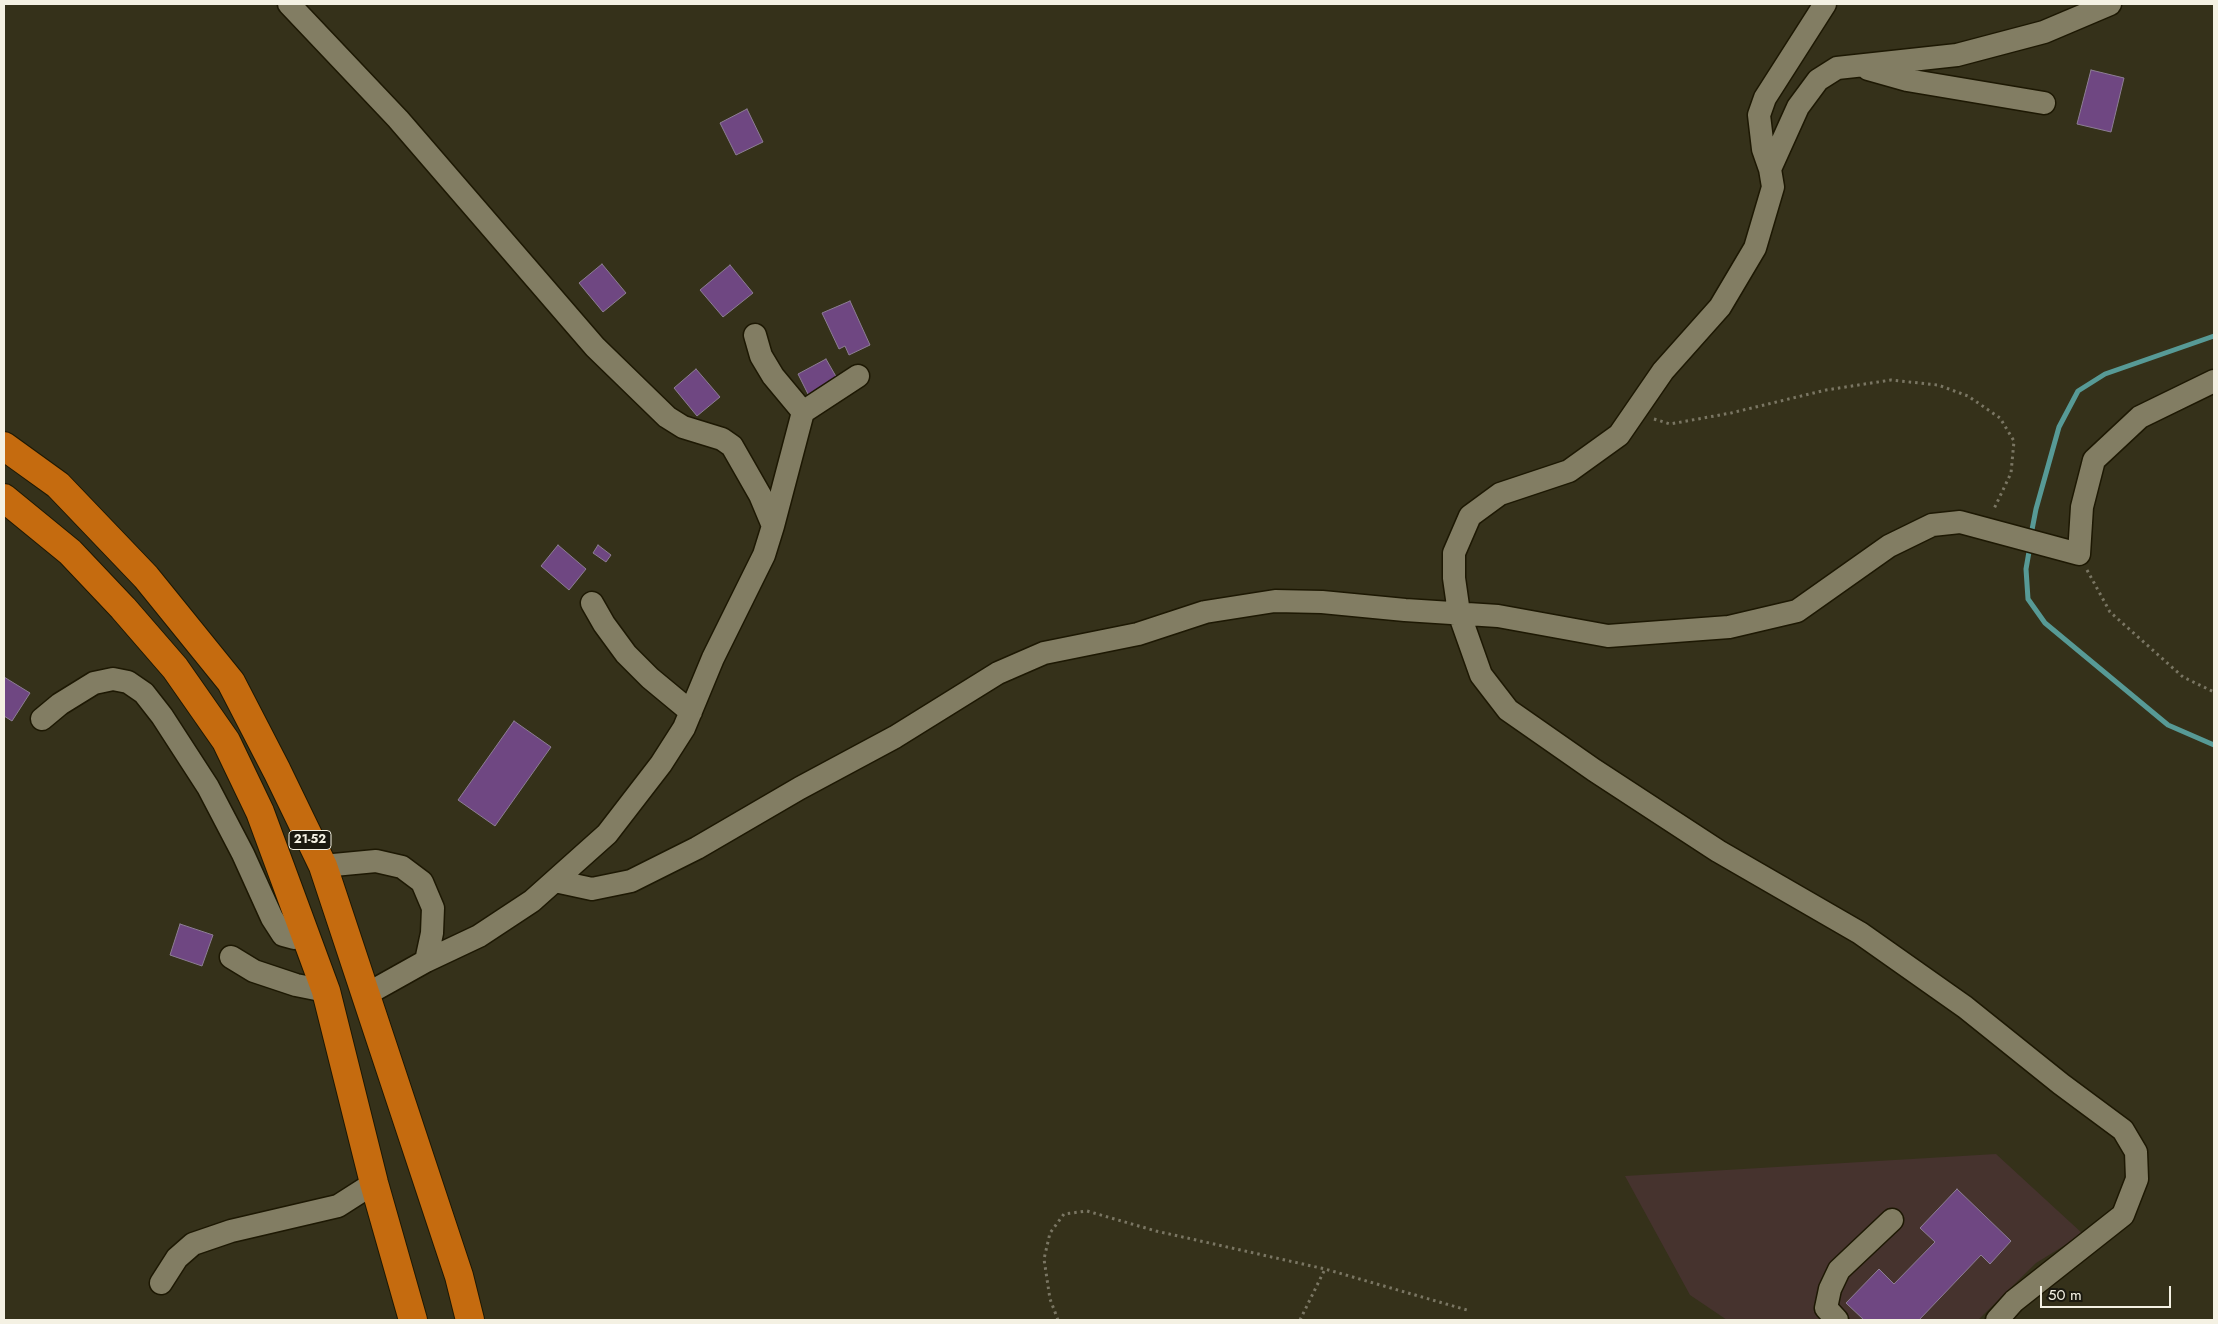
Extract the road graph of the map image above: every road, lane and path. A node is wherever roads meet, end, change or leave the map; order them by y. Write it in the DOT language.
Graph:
graph roads {
  1 [pos="289,4"];
  2 [pos="1825,4"];
  3 [pos="2110,4"];
  4 [pos="1858,66"];
  5 [pos="2044,103"];
  6 [pos="1770,169"];
  7 [pos="755,335"];
  8 [pos="858,376"];
  9 [pos="2214,380"];
  10 [pos="803,412"];
  11 [pos="1634,413"];
  12 [pos="4,446"];
  13 [pos="4,498"];
  14 [pos="773,526"];
  15 [pos="1990,528"];
  16 [pos="2079,554"];
  17 [pos="592,603"];
  18 [pos="1460,613"];
  19 [pos="2214,692"];
  20 [pos="691,712"];
  21 [pos="42,719"];
  22 [pos="323,866"];
  23 [pos="555,881"];
  24 [pos="306,936"];
  25 [pos="231,957"];
  26 [pos="426,960"];
  27 [pos="326,991"];
  28 [pos="367,994"];
  29 [pos="374,1183"];
  30 [pos="1892,1220"];
  31 [pos="1325,1269"];
  32 [pos="162,1283"];
  33 [pos="1467,1310"];
  34 [pos="413,1320"];
  35 [pos="470,1320"];
  36 [pos="1058,1320"];
  37 [pos="1300,1320"];
  38 [pos="1837,1320"];
  39 [pos="1997,1320"];
  1 -- 14 [label="street"];
  2 -- 6 [label="street"];
  3 -- 4 [label="street"];
  4 -- 5 [label="street"];
  4 -- 6 [label="street"];
  6 -- 11 [label="street"];
  7 -- 10 [label="street"];
  8 -- 10 [label="street"];
  9 -- 16 [label="street"];
  10 -- 14 [label="street"];
  11 -- 15 [label="path"];
  11 -- 18 [label="street"];
  12 -- 22 [label="highway, 21-52"];
  13 -- 24 [label="highway, 21-52"];
  14 -- 20 [label="street"];
  15 -- 16 [label="street"];
  15 -- 18 [label="street"];
  16 -- 19 [label="path"];
  17 -- 20 [label="street"];
  18 -- 23 [label="street"];
  18 -- 39 [label="street"];
  20 -- 23 [label="street"];
  21 -- 24 [label="street"];
  22 -- 26 [label="street"];
  22 -- 28 [label="highway, 21-52"];
  23 -- 26 [label="street"];
  24 -- 27 [label="highway, 21-52"];
  25 -- 27 [label="street"];
  26 -- 28 [label="street"];
  27 -- 29 [label="highway, 21-52"];
  28 -- 35 [label="highway, 21-52"];
  29 -- 32 [label="street"];
  29 -- 34 [label="highway, 21-52"];
  30 -- 38 [label="street"];
  31 -- 33 [label="path"];
  31 -- 36 [label="path"];
  31 -- 37 [label="path"];
}
